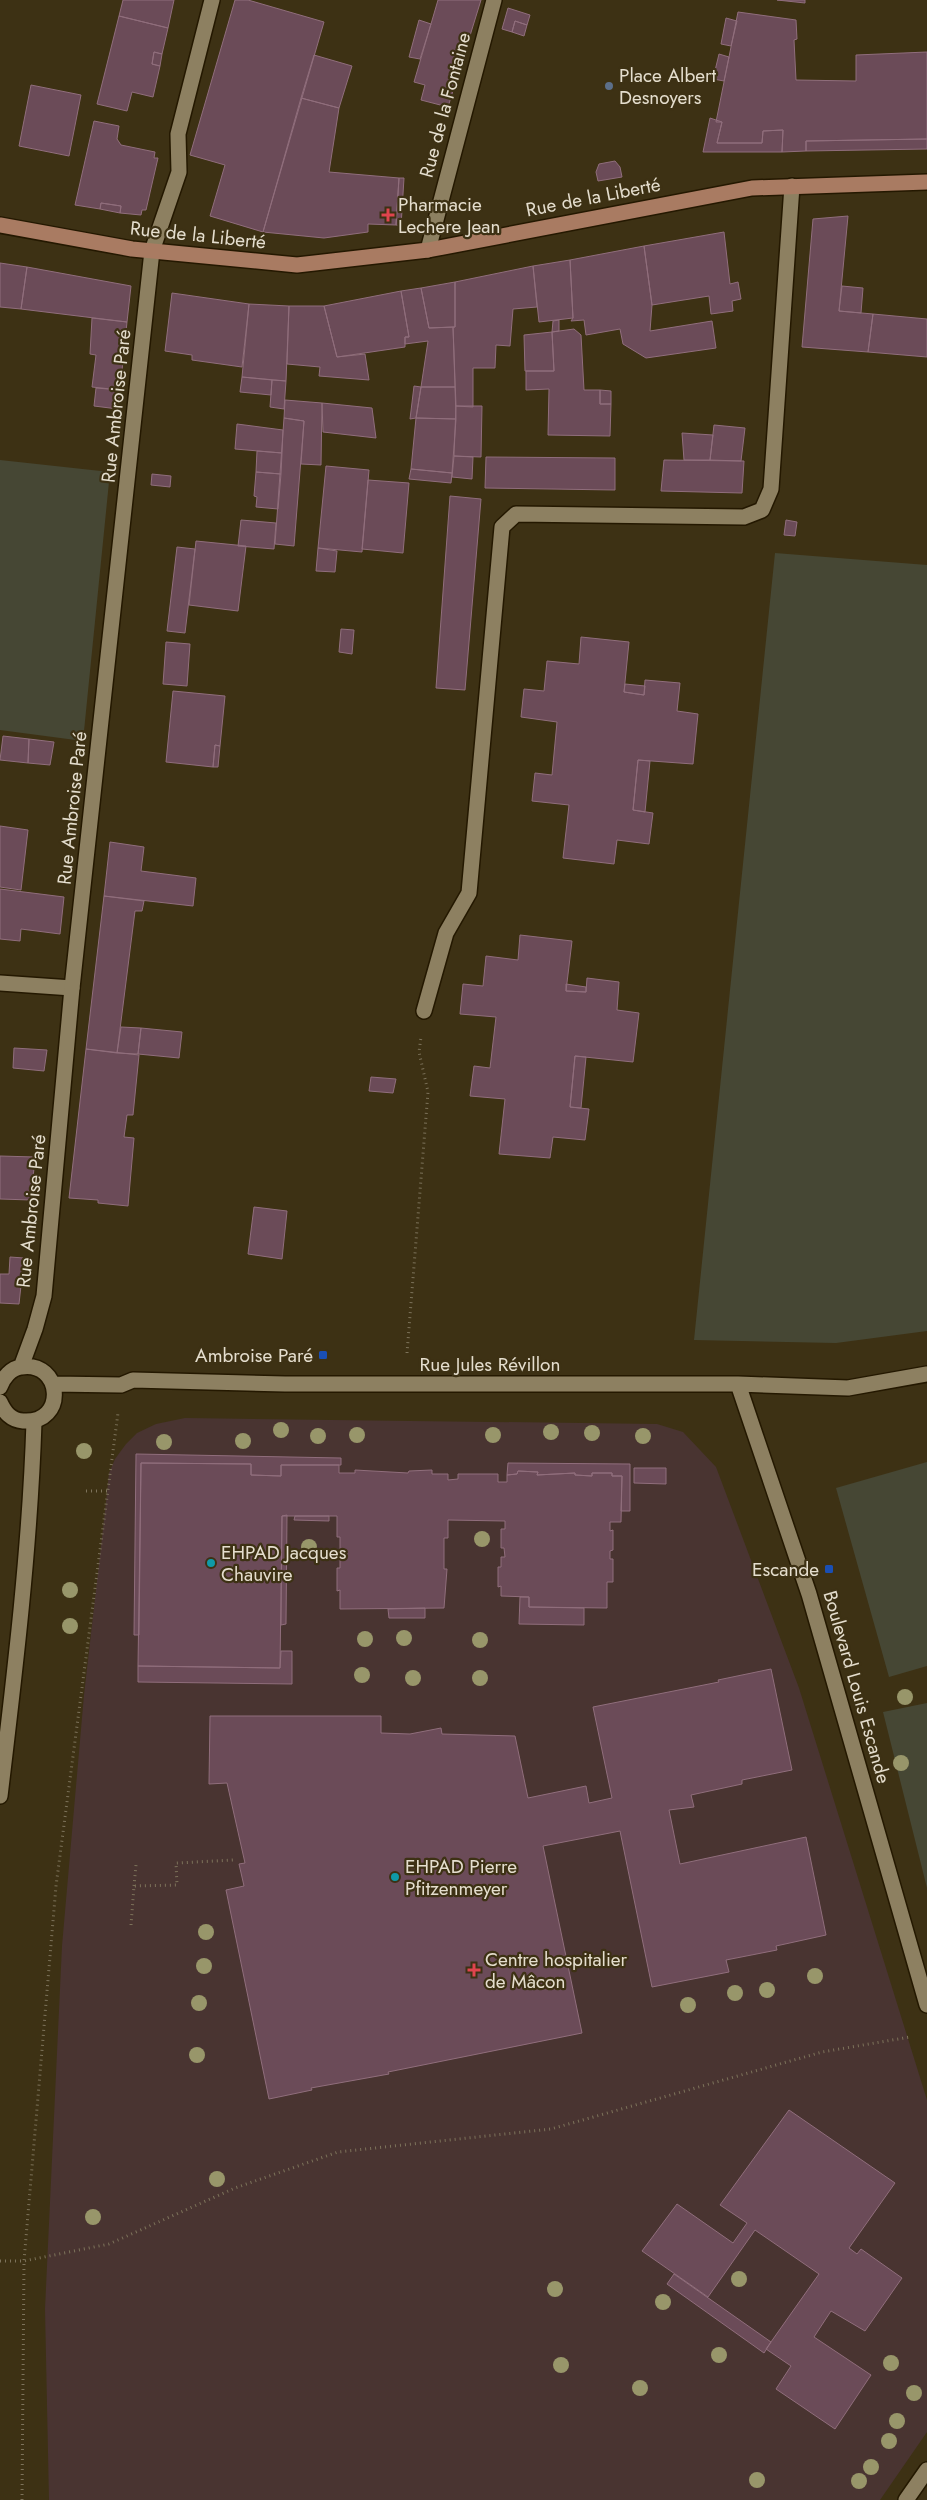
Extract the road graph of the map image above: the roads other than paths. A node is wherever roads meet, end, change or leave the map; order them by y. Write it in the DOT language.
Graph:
graph roads {
  1 [pos="212,0"];
  2 [pos="494,0"];
  3 [pos="927,182"];
  4 [pos="792,186"];
  5 [pos="0,225"];
  6 [pos="428,250"];
  7 [pos="152,251"];
  8 [pos="0,983"];
  9 [pos="72,988"];
  10 [pos="424,1011"];
  11 [pos="21,1367"];
  12 [pos="927,1374"];
  13 [pos="53,1384"];
  14 [pos="738,1384"];
  15 [pos="0,1387"];
  16 [pos="0,1402"];
  17 [pos="34,1422"];
  18 [pos="0,1796"];
  19 [pos="927,2005"];
  20 [pos="927,2470"];
  21 [pos="906,2500"];
  1 -- 7 [label="street, Rue Ambroise Paré"];
  2 -- 6 [label="street, Rue de la Fontaine"];
  3 -- 4 [label="street, Rue de la Liberté"];
  4 -- 6 [label="street, Rue de la Liberté"];
  4 -- 10 [label="street"];
  5 -- 7 [label="street, Rue de la Liberté"];
  6 -- 7 [label="street, Rue de la Liberté"];
  7 -- 9 [label="street, Rue Ambroise Paré"];
  8 -- 9 [label="street"];
  9 -- 11 [label="street, Rue Ambroise Paré"];
  11 -- 13 [label="street"];
  11 -- 15 [label="street"];
  12 -- 14 [label="street, Rue Jules Révillon"];
  13 -- 14 [label="street, Rue Jules Révillon"];
  13 -- 17 [label="street"];
  14 -- 19 [label="street, Boulevard Louis Escande"];
  16 -- 17 [label="street"];
  17 -- 18 [label="street"];
  20 -- 21 [label="street"];
}
